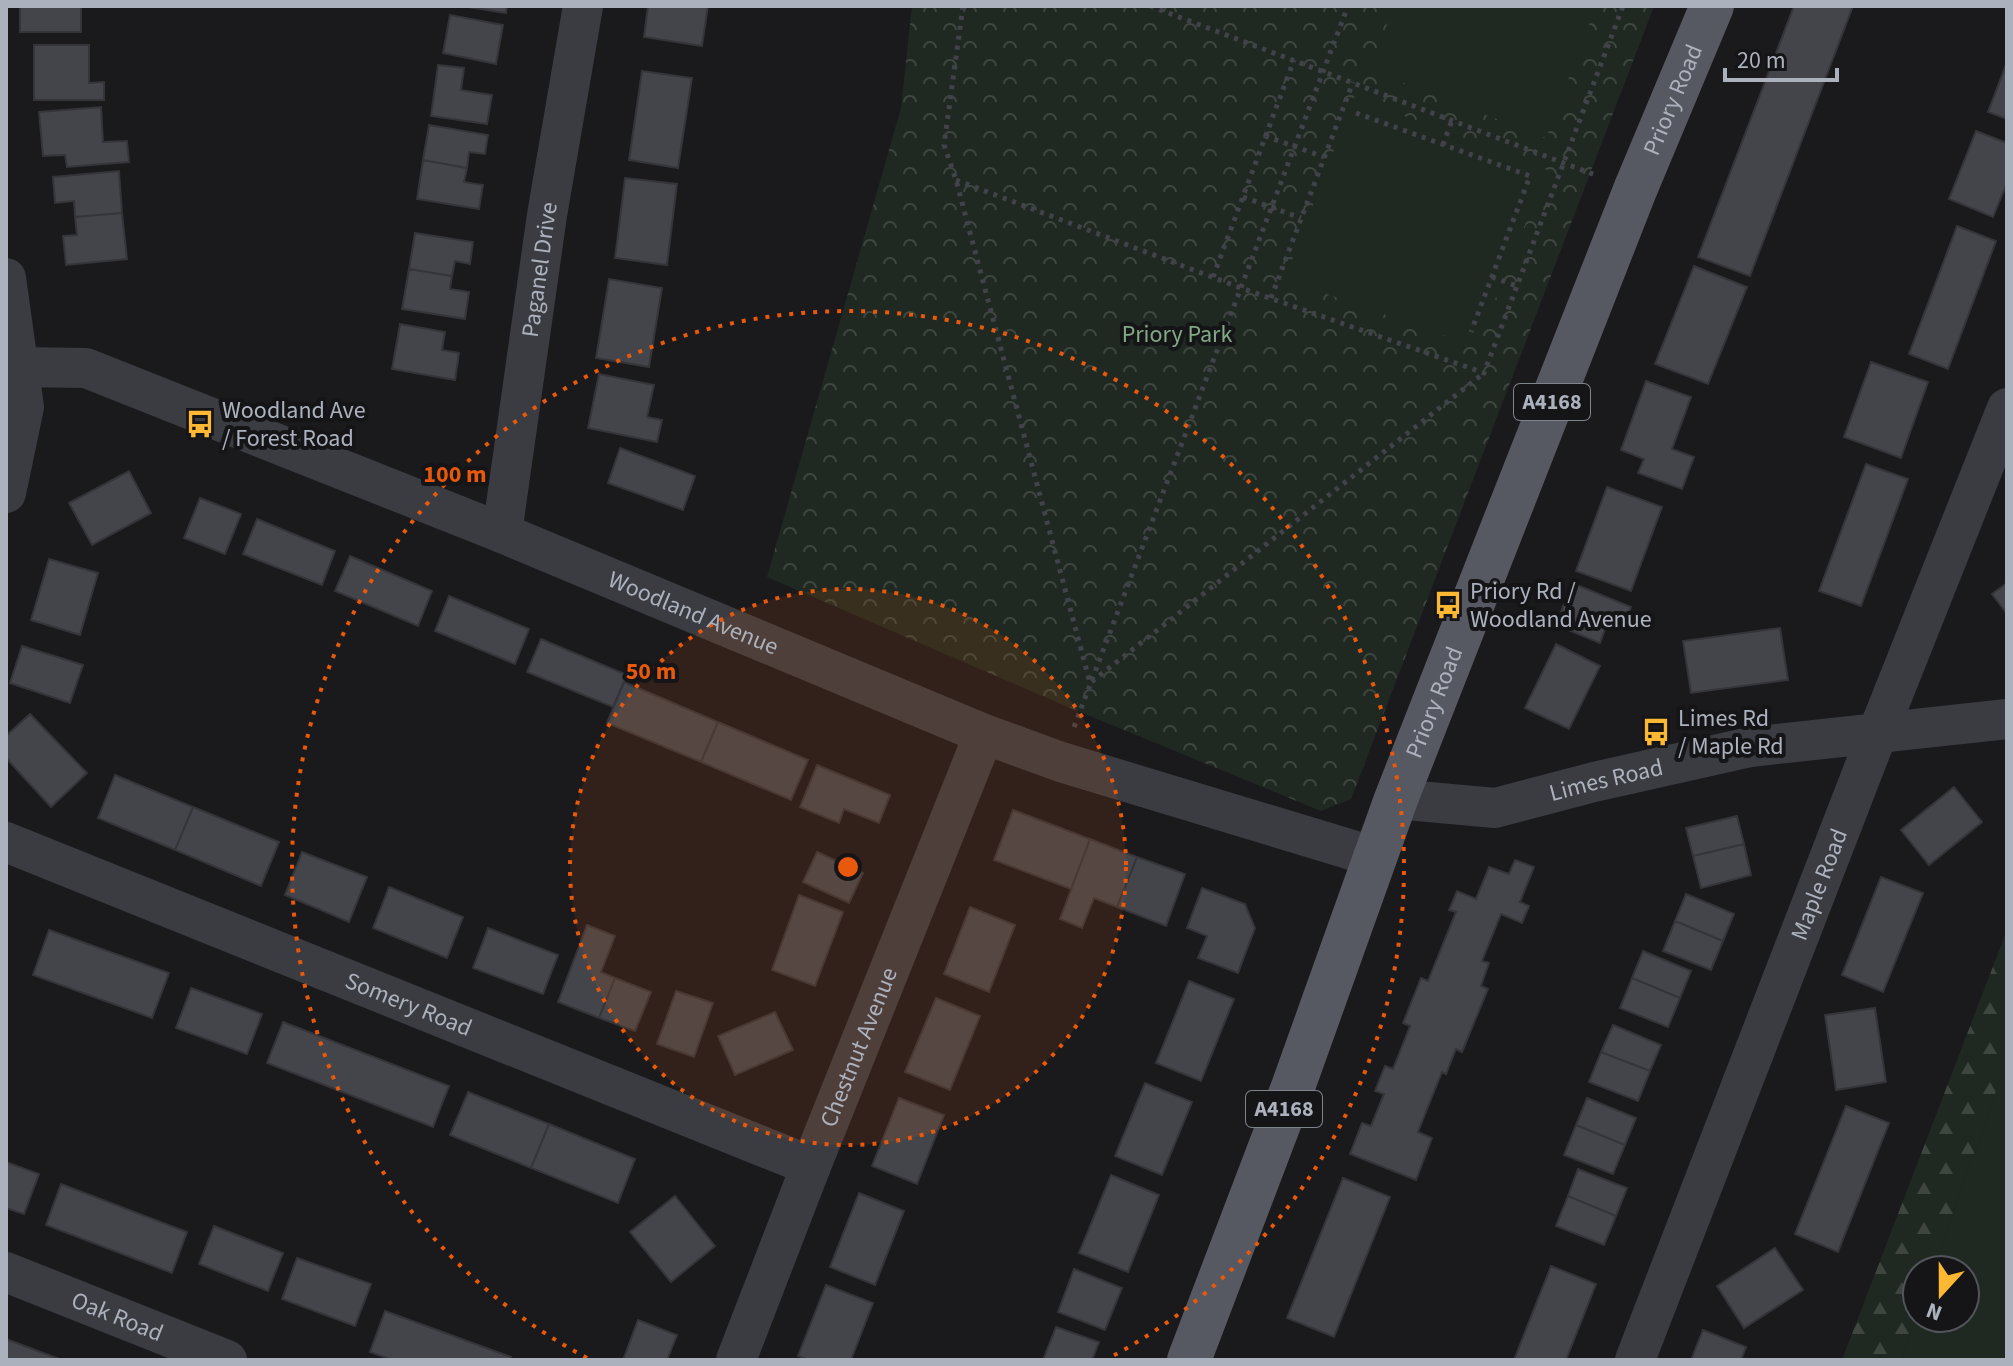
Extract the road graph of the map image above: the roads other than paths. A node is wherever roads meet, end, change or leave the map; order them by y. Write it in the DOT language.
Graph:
graph roads {
  1 [pos="583,6"];
  2 [pos="1712,6"];
  3 [pos="6,278"];
  4 [pos="17,367"];
  5 [pos="2007,408"];
  6 [pos="6,493"];
  7 [pos="502,533"];
  8 [pos="2007,719"];
  9 [pos="1878,732"];
  10 [pos="984,734"];
  11 [pos="1396,799"];
  12 [pos="6,842"];
  13 [pos="1375,857"];
  14 [pos="811,1166"];
  15 [pos="6,1272"];
  16 [pos="227,1360"];
  17 [pos="736,1360"];
  18 [pos="1189,1360"];
  19 [pos="1635,1360"];
  1 -- 7 [label="street, Paganel Drive"];
  2 -- 11 [label="main road, Priory Road / A4168"];
  3 -- 4 [label="street"];
  4 -- 6 [label="street"];
  4 -- 7 [label="street, Woodland Avenue"];
  5 -- 9 [label="street, Maple Road"];
  7 -- 10 [label="street, Woodland Avenue"];
  8 -- 9 [label="street, Limes Road"];
  9 -- 11 [label="street, Limes Road"];
  9 -- 19 [label="street, Maple Road"];
  10 -- 13 [label="street, Woodland Avenue"];
  10 -- 14 [label="street, Chestnut Avenue"];
  11 -- 13 [label="main road, Priory Road / A4168"];
  12 -- 14 [label="street, Somery Road"];
  13 -- 18 [label="main road, Priory Road / A4168"];
  14 -- 17 [label="street, Chestnut Avenue"];
  15 -- 16 [label="street, Oak Road"];
}
